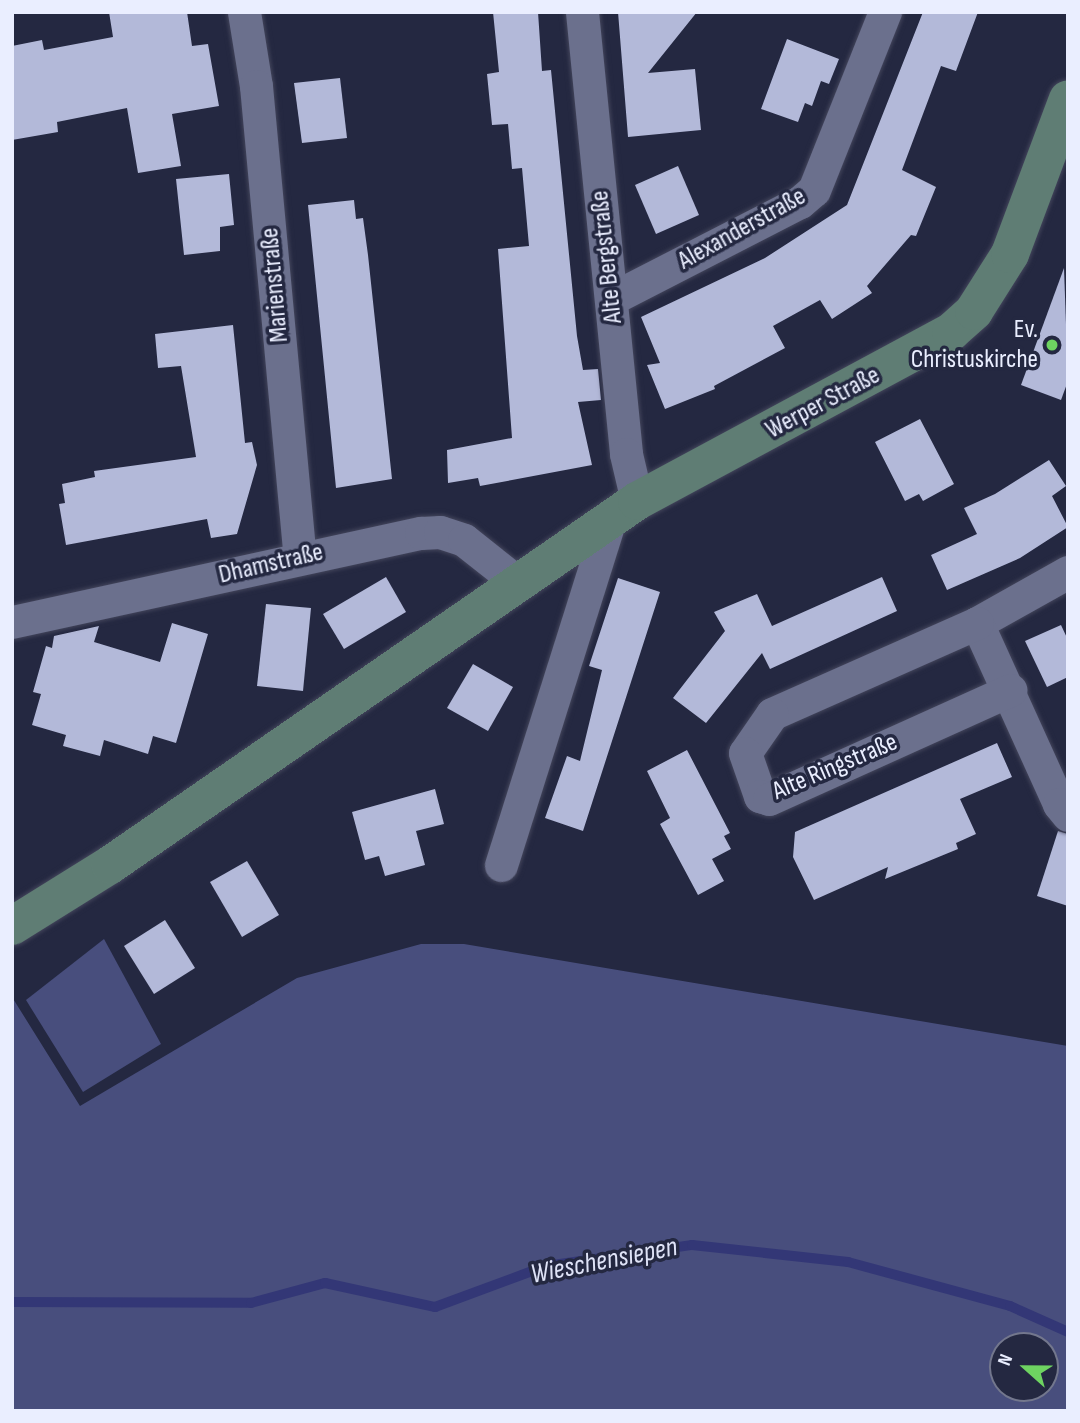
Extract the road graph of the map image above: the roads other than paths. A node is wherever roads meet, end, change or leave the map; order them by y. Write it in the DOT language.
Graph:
graph roads {
  1 [pos="244,12"];
  2 [pos="582,12"];
  3 [pos="885,12"];
  4 [pos="1068,99"];
  5 [pos="611,299"];
  6 [pos="623,511"];
  7 [pos="300,558"];
  8 [pos="1068,572"];
  9 [pos="517,582"];
  10 [pos="12,622"];
  11 [pos="977,622"];
  12 [pos="1010,690"];
  13 [pos="1068,814"];
  14 [pos="501,865"];
  15 [pos="12,926"];
  1 -- 7 [label="street, Marienstraße"];
  2 -- 5 [label="street, Alte Bergstraße"];
  3 -- 5 [label="street, Alexanderstraße"];
  4 -- 6 [label="main road, Werper Straße"];
  5 -- 6 [label="street, Alte Bergstraße"];
  6 -- 9 [label="main road, Werper Straße"];
  6 -- 14 [label="street"];
  7 -- 9 [label="street, Dhamstraße"];
  7 -- 10 [label="street, Dhamstraße"];
  8 -- 11 [label="street, Alte Ringstraße"];
  9 -- 15 [label="main road, Werper Straße"];
  11 -- 12 [label="street"];
  11 -- 12 [label="street, Alte Ringstraße"];
  12 -- 13 [label="street"];
}
